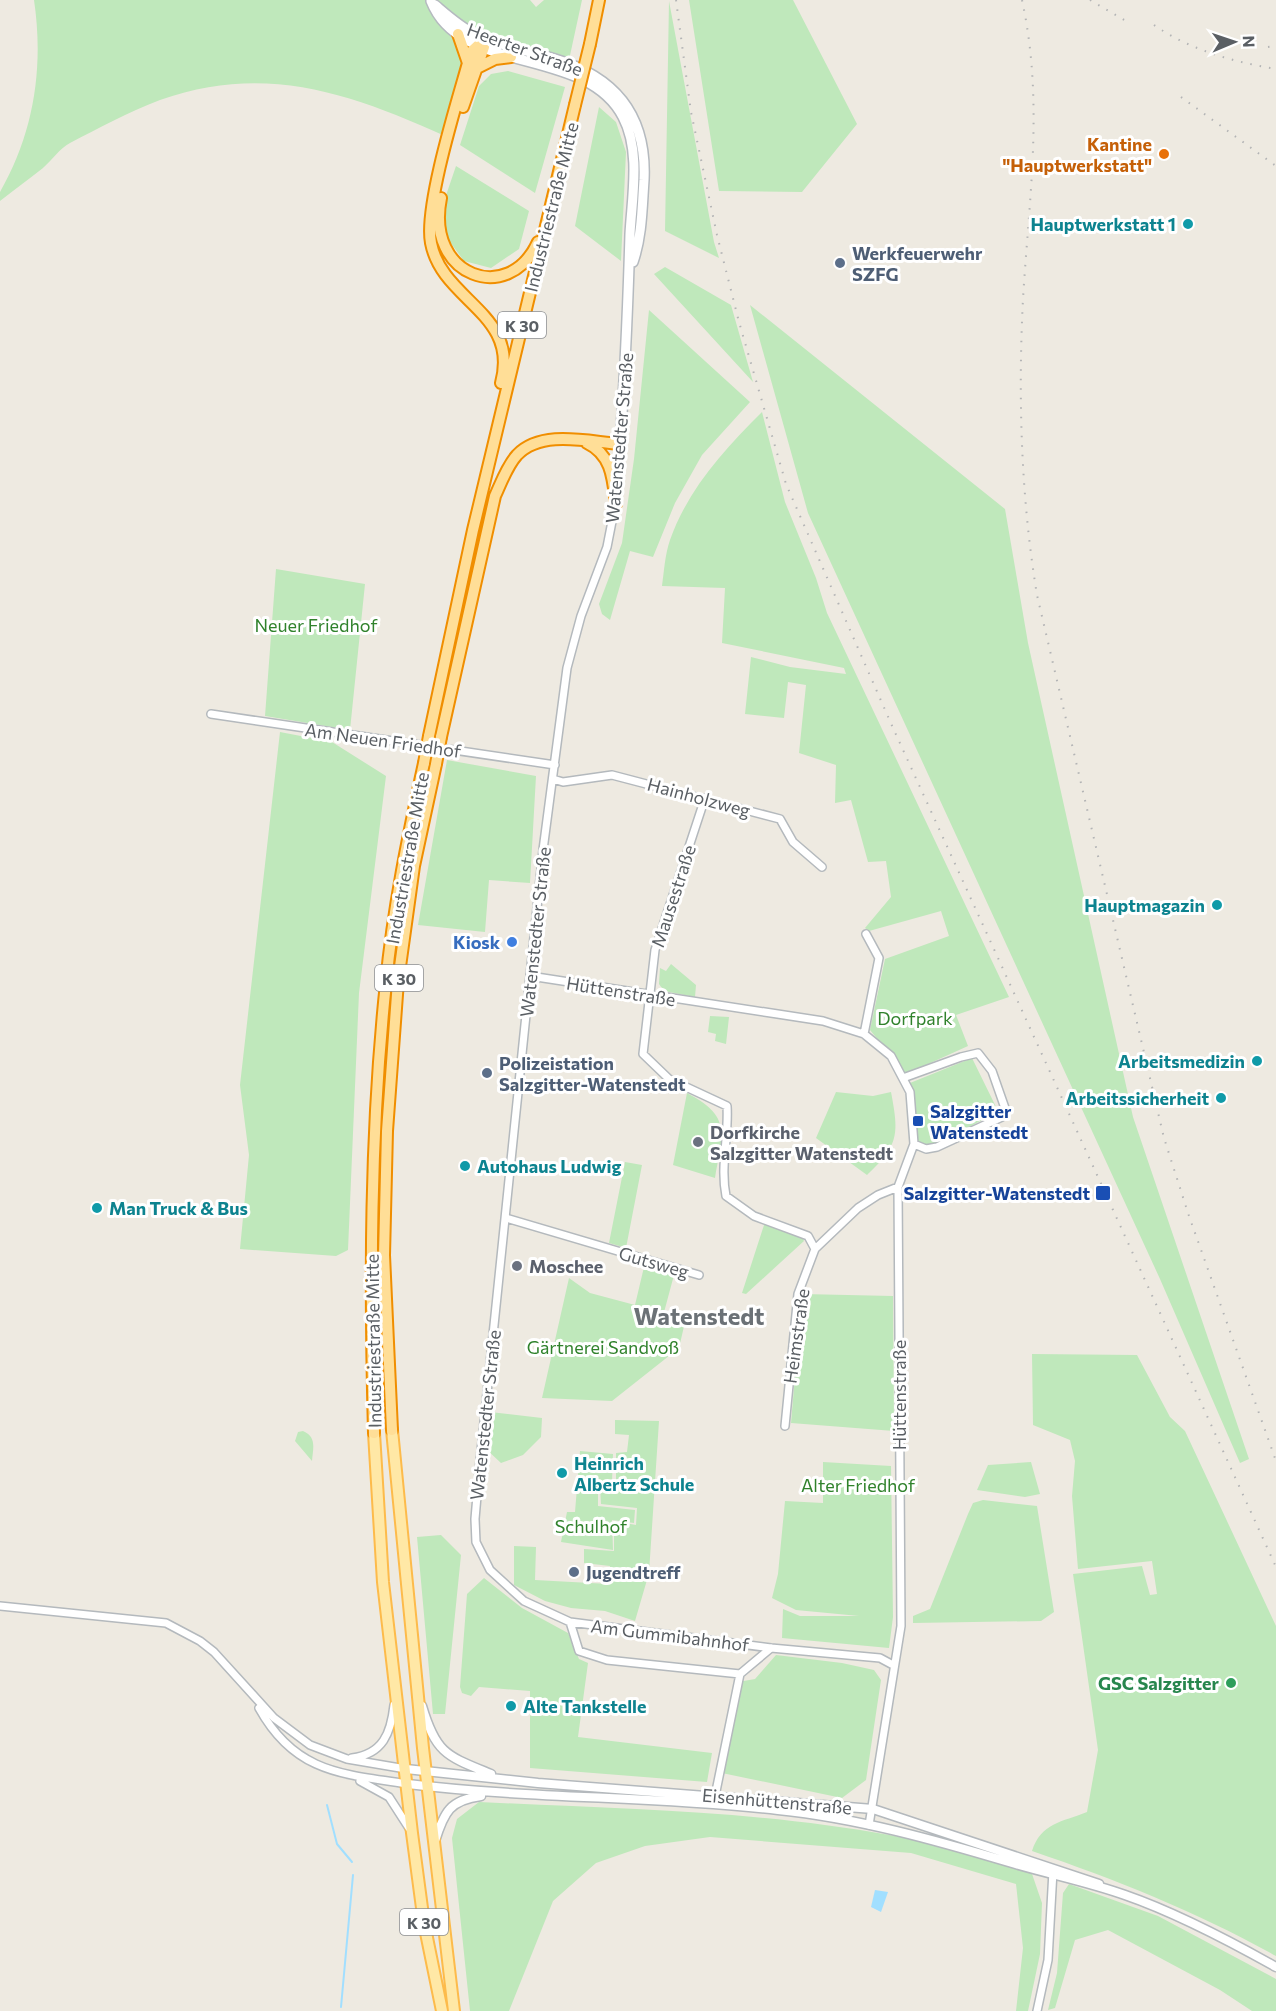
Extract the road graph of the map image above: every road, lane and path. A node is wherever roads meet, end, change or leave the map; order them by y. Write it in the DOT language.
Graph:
graph roads {
  1 [pos="599,0"];
  2 [pos="430,1"];
  3 [pos="458,34"];
  4 [pos="482,43"];
  5 [pos="511,57"];
  6 [pos="473,65"];
  7 [pos="449,148"];
  8 [pos="548,219"];
  9 [pos="631,270"];
  10 [pos="629,297"];
  11 [pos="497,431"];
  12 [pos="584,442"];
  13 [pos="620,444"];
  14 [pos="616,504"];
  15 [pos="211,714"];
  16 [pos="555,765"];
  17 [pos="554,779"];
  18 [pos="705,798"];
  19 [pos="822,867"];
  20 [pos="866,934"];
  21 [pos="530,976"];
  22 [pos="649,995"];
  23 [pos="864,1034"];
  24 [pos="903,1078"];
  25 [pos="915,1144"];
  26 [pos="898,1187"];
  27 [pos="506,1218"];
  28 [pos="815,1249"];
  29 [pos="699,1275"];
  30 [pos="785,1426"];
  31 [pos="392,1430"];
  32 [pos="374,1433"];
  33 [pos="490,1570"];
  34 [pos="0,1606"];
  35 [pos="570,1622"];
  36 [pos="771,1648"];
  37 [pos="893,1665"];
  38 [pos="740,1674"];
  39 [pos="396,1685"];
  40 [pos="417,1689"];
  41 [pos="255,1700"];
  42 [pos="347,1759"];
  43 [pos="406,1769"];
  44 [pos="426,1771"];
  45 [pos="356,1778"];
  46 [pos="500,1778"];
  47 [pos="408,1784"];
  48 [pos="427,1786"];
  49 [pos="498,1793"];
  50 [pos="715,1800"];
  51 [pos="873,1809"];
  52 [pos="869,1825"];
  53 [pos="412,1833"];
  54 [pos="434,1844"];
  55 [pos="1053,1871"];
  56 [pos="1276,1967"];
  57 [pos="442,2011"];
  58 [pos="454,2011"];
  59 [pos="1036,2011"];
  1 -- 8 [label="highway, Industriestraße Mitte / K 30, bridge"];
  2 -- 3 [label="main road, Heerter Straße"];
  2 -- 4 [label="main road, Heerter Straße"];
  3 -- 4 [label="main road, Heerter Straße"];
  3 -- 6 [label="highway"];
  4 -- 5 [label="main road, Heerter Straße"];
  4 -- 6 [label="highway"];
  4 -- 9 [label="main road, Heerter Straße"];
  5 -- 6 [label="highway"];
  5 -- 9 [label="main road, Heerter Straße"];
  6 -- 7 [label="highway"];
  7 -- 8 [label="highway"];
  7 -- 11 [label="highway"];
  8 -- 11 [label="highway, Industriestraße Mitte / K 30"];
  9 -- 10 [label="main road, Heerter Straße"];
  10 -- 13 [label="main road, Watenstedter Straße"];
  11 -- 32 [label="highway, Industriestraße Mitte / K 30, bridge"];
  12 -- 13 [label="highway"];
  12 -- 14 [label="highway"];
  12 -- 31 [label="highway, Industriestraße Mitte / K 30, bridge"];
  13 -- 14 [label="street, Watenstedter Straße"];
  14 -- 16 [label="street, Watenstedter Straße"];
  15 -- 16 [label="street, Am Neuen Friedhof"];
  16 -- 17 [label="street, Watenstedter Straße"];
  17 -- 18 [label="street, Hainholzweg"];
  17 -- 21 [label="street, Watenstedter Straße"];
  18 -- 19 [label="street, Hainholzweg"];
  18 -- 22 [label="street, Mausestraße"];
  20 -- 23 [label="street"];
  21 -- 22 [label="street, Hüttenstraße"];
  21 -- 27 [label="street, Watenstedter Straße"];
  22 -- 23 [label="street, Hüttenstraße"];
  22 -- 28 [label="street, Mausestraße"];
  23 -- 24 [label="street, Hüttenstraße"];
  24 -- 25 [label="street, Hüttenstraße"];
  24 -- 25 [label="street"];
  25 -- 26 [label="street, Hüttenstraße"];
  26 -- 28 [label="street"];
  26 -- 37 [label="street, Hüttenstraße"];
  27 -- 29 [label="street, Gutsweg"];
  27 -- 33 [label="street, Watenstedter Straße"];
  28 -- 30 [label="street, Heimstraße"];
  31 -- 40 [label="main road, Industriestraße Mitte / K 30"];
  32 -- 39 [label="main road, Industriestraße Mitte / K 30"];
  33 -- 35 [label="street, Am Gummibahnhof"];
  34 -- 41 [label="street"];
  35 -- 36 [label="street, Am Gummibahnhof"];
  35 -- 38 [label="street, Am Gummibahnhof"];
  36 -- 37 [label="street, Am Gummibahnhof"];
  36 -- 38 [label="street, Am Gummibahnhof"];
  37 -- 51 [label="street, Hüttenstraße"];
  38 -- 50 [label="street, Am Gummibahnhof"];
  39 -- 42 [label="street"];
  39 -- 43 [label="main road, Industriestraße Mitte / K 30"];
  40 -- 44 [label="main road, Industriestraße Mitte / K 30"];
  40 -- 46 [label="street"];
  41 -- 42 [label="street"];
  41 -- 45 [label="street"];
  42 -- 43 [label="street"];
  43 -- 44 [label="street, Eisenhüttenstraße"];
  43 -- 47 [label="main road, K 30"];
  44 -- 46 [label="street, Eisenhüttenstraße"];
  44 -- 48 [label="main road, K 30"];
  45 -- 47 [label="street"];
  45 -- 53 [label="street"];
  46 -- 50 [label="street, Eisenhüttenstraße"];
  47 -- 48 [label="street, Eisenhüttenstraße"];
  47 -- 53 [label="main road, K 30"];
  48 -- 49 [label="street, Eisenhüttenstraße"];
  48 -- 54 [label="main road, K 30"];
  49 -- 50 [label="street, Eisenhüttenstraße"];
  49 -- 54 [label="street"];
  50 -- 51 [label="street, Eisenhüttenstraße"];
  50 -- 52 [label="street, Eisenhüttenstraße"];
  51 -- 52 [label="street, Hüttenstraße"];
  51 -- 55 [label="street, Eisenhüttenstraße"];
  52 -- 55 [label="street, Eisenhüttenstraße"];
  53 -- 57 [label="main road, K 30"];
  54 -- 58 [label="main road, K 30"];
  55 -- 56 [label="street, Eisenhüttenstraße"];
  55 -- 59 [label="street"];
}
